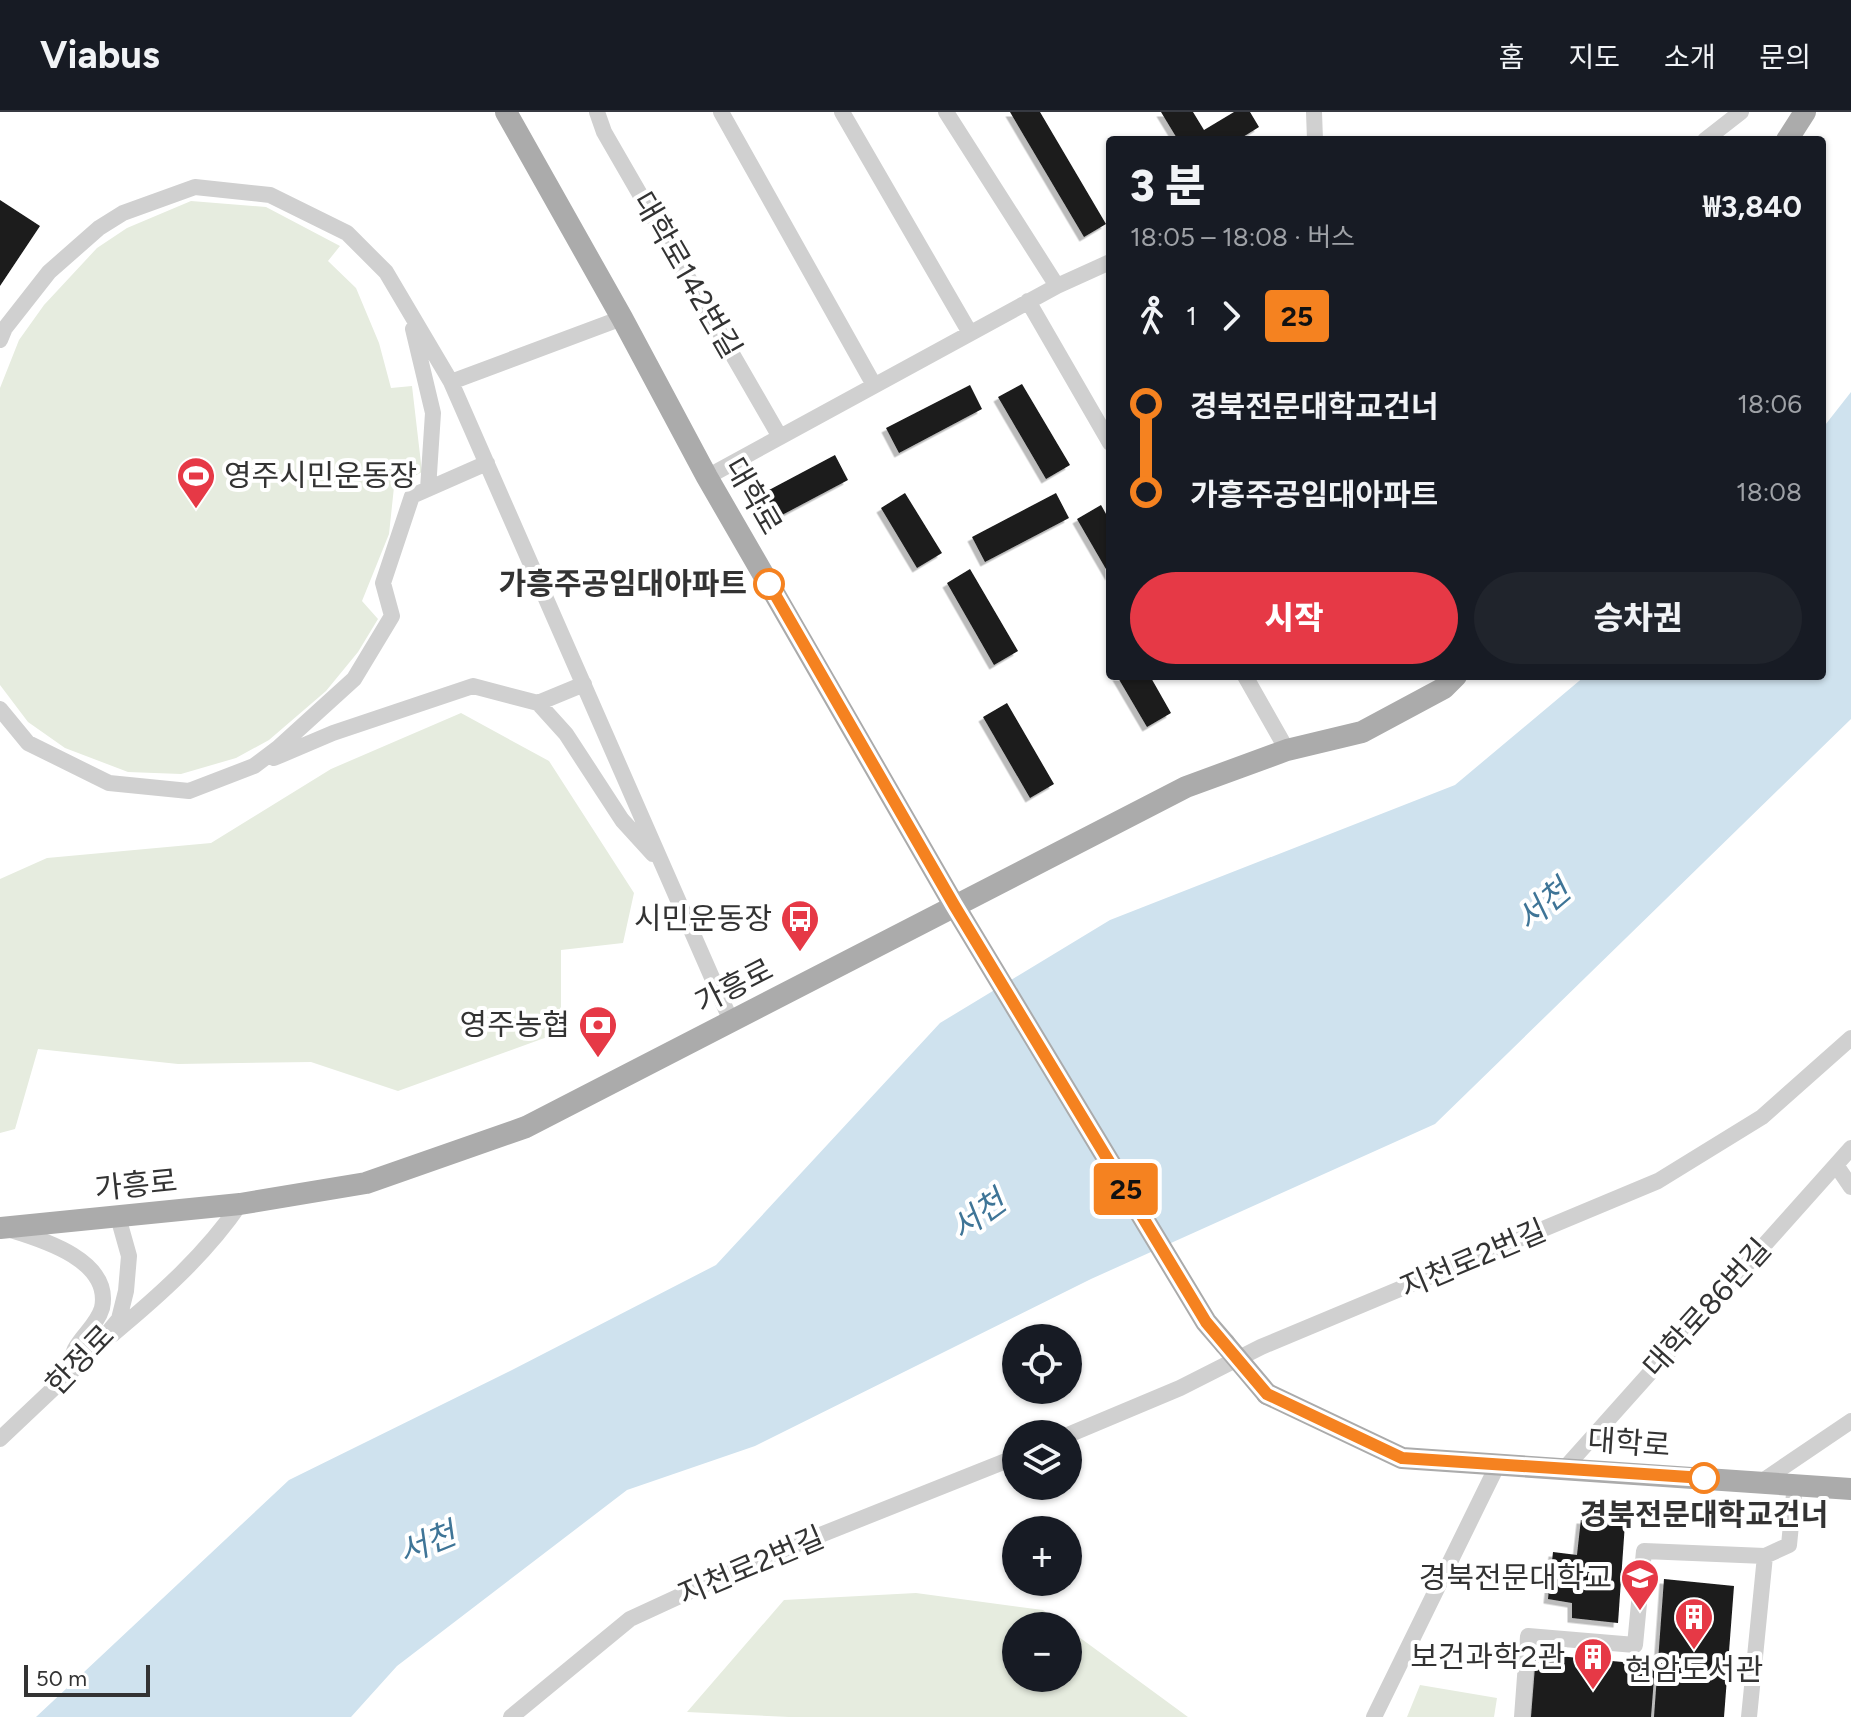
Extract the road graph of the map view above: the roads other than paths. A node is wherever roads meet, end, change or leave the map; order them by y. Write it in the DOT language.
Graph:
graph roads {
  1 [pos="506,112"];
  2 [pos="597,112"];
  3 [pos="721,112"];
  4 [pos="842,112"];
  5 [pos="946,112"];
  6 [pos="1314,112"];
  7 [pos="1741,112"];
  8 [pos="1805,112"];
  9 [pos="1315,136"];
  10 [pos="1710,136"];
  11 [pos="1790,136"];
  12 [pos="1106,264"];
  13 [pos="1057,286"];
  14 [pos="1028,301"];
  15 [pos="409,311"];
  16 [pos="622,318"];
  17 [pos="970,333"];
  18 [pos="0,340"];
  19 [pos="451,382"];
  20 [pos="874,385"];
  21 [pos="1106,436"];
  22 [pos="780,437"];
  23 [pos="487,463"];
  24 [pos="707,477"];
  25 [pos="428,489"];
  26 [pos="1247,680"];
  27 [pos="1452,680"];
  28 [pos="584,684"];
  29 [pos="538,703"];
  30 [pos="0,709"];
  31 [pos="1287,750"];
  32 [pos="254,766"];
  33 [pos="664,866"];
  34 [pos="954,905"];
  35 [pos="731,1021"];
  36 [pos="1851,1038"];
  37 [pos="1851,1148"];
  38 [pos="1836,1165"];
  39 [pos="1851,1187"];
  40 [pos="240,1204"];
  41 [pos="118,1217"];
  42 [pos="1,1228"];
  43 [pos="91,1353"];
  44 [pos="64,1380"];
  45 [pos="1851,1421"];
  46 [pos="1082,1429"];
  47 [pos="0,1439"];
  48 [pos="1002,1463"];
  49 [pos="1498,1464"];
  50 [pos="1564,1469"];
  51 [pos="1761,1482"];
  52 [pos="1795,1484"];
  53 [pos="1851,1489"];
  54 [pos="1765,1556"];
  55 [pos="511,1717"];
  56 [pos="1374,1717"];
  57 [pos="1522,1717"];
  58 [pos="1749,1717"];
  1 -- 16 [label="main road, 대학로"];
  2 -- 22 [label="street, 대학로142번길"];
  3 -- 20 [label="street"];
  4 -- 17 [label="street"];
  5 -- 13 [label="street"];
  6 -- 9 [label="street"];
  7 -- 10 [label="street"];
  8 -- 11 [label="main road"];
  12 -- 13 [label="street"];
  13 -- 14 [label="street"];
  14 -- 17 [label="street"];
  14 -- 21 [label="street"];
  15 -- 18 [label="street"];
  15 -- 19 [label="street"];
  15 -- 25 [label="street"];
  16 -- 19 [label="street"];
  16 -- 24 [label="main road, 대학로"];
  17 -- 20 [label="street"];
  19 -- 23 [label="street"];
  20 -- 22 [label="street"];
  22 -- 24 [label="street"];
  23 -- 25 [label="street"];
  23 -- 28 [label="street"];
  24 -- 34 [label="main road, 대학로"];
  25 -- 32 [label="street"];
  26 -- 31 [label="street"];
  27 -- 31 [label="main road, 가흥로"];
  28 -- 29 [label="street"];
  28 -- 33 [label="street"];
  29 -- 32 [label="street"];
  29 -- 33 [label="street"];
  30 -- 32 [label="street"];
  31 -- 34 [label="main road, 가흥로"];
  33 -- 35 [label="street"];
  34 -- 35 [label="main road, 가흥로"];
  34 -- 49 [label="main road, 대학로, bridge"];
  35 -- 40 [label="main road, 가흥로"];
  36 -- 46 [label="street, 지천로2번길"];
  37 -- 38 [label="street, 대학로86번길"];
  38 -- 39 [label="street"];
  38 -- 50 [label="street, 대학로86번길"];
  40 -- 41 [label="main road, 가흥로"];
  40 -- 43 [label="street"];
  41 -- 42 [label="main road, 가흥로"];
  41 -- 43 [label="street, 한정로"];
  42 -- 44 [label="street"];
  43 -- 44 [label="street, 한정로"];
  44 -- 47 [label="street, 한정로"];
  45 -- 51 [label="street"];
  48 -- 55 [label="street, 지천로2번길"];
  49 -- 50 [label="main road, 대학로"];
  49 -- 56 [label="street"];
  50 -- 51 [label="main road, 대학로"];
  51 -- 52 [label="main road, 대학로"];
  52 -- 53 [label="main road, 대학로"];
  52 -- 54 [label="street"];
  54 -- 57 [label="street"];
  54 -- 58 [label="street"];
}
